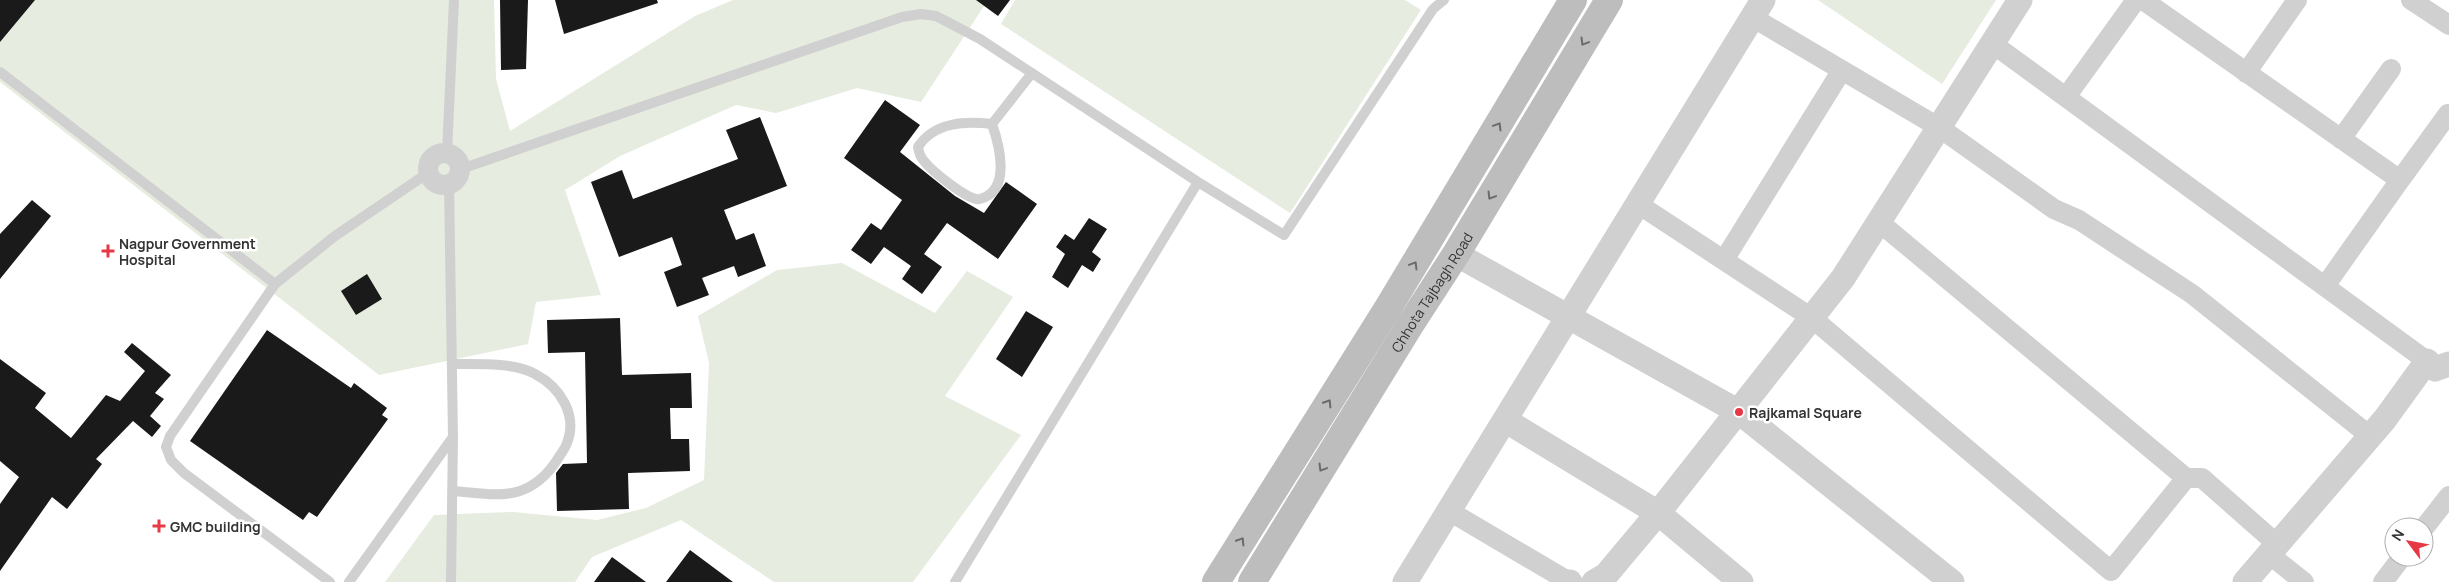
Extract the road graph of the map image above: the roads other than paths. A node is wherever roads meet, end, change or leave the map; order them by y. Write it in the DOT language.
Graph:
graph roads {
  1 [pos="454,0"];
  2 [pos="1444,0"];
  3 [pos="1573,0"];
  4 [pos="1609,0"];
  5 [pos="2020,0"];
  6 [pos="2136,0"];
  7 [pos="2143,0"];
  8 [pos="2297,0"];
  9 [pos="2411,0"];
  10 [pos="1758,9"];
  11 [pos="2449,25"];
  12 [pos="1994,44"];
  13 [pos="2391,69"];
  14 [pos="1842,70"];
  15 [pos="0,72"];
  16 [pos="2246,72"];
  17 [pos="1032,74"];
  18 [pos="2066,98"];
  19 [pos="2448,114"];
  20 [pos="992,124"];
  21 [pos="1940,128"];
  22 [pos="2341,139"];
  23 [pos="447,153"];
  24 [pos="428,174"];
  25 [pos="455,177"];
  26 [pos="2400,180"];
  27 [pos="1198,182"];
  28 [pos="1638,204"];
  29 [pos="1879,222"];
  30 [pos="1430,238"];
  31 [pos="1456,254"];
  32 [pos="1724,260"];
  33 [pos="275,284"];
  34 [pos="2325,286"];
  35 [pos="1568,317"];
  36 [pos="1812,318"];
  37 [pos="452,364"];
  38 [pos="2443,364"];
  39 [pos="1739,412"];
  40 [pos="1504,420"];
  41 [pos="2370,436"];
  42 [pos="453,437"];
  43 [pos="2186,478"];
  44 [pos="452,490"];
  45 [pos="2449,496"];
  46 [pos="1449,510"];
  47 [pos="1658,513"];
  48 [pos="2433,517"];
  49 [pos="2274,550"];
  50 [pos="2394,567"];
  51 [pos="2118,576"];
  52 [pos="1598,581"];
  53 [pos="330,582"];
  54 [pos="349,582"];
  55 [pos="451,582"];
  56 [pos="955,582"];
  57 [pos="1216,582"];
  58 [pos="1252,582"];
  59 [pos="1405,582"];
  60 [pos="1568,582"];
  61 [pos="1742,582"];
  62 [pos="1952,582"];
  63 [pos="2246,582"];
  64 [pos="2304,582"];
  65 [pos="2382,582"];
  1 -- 23 [label="lane"];
  2 -- 27 [label="lane"];
  30 -- 3 [label="main road, one-way"];
  4 -- 31 [label="main road, Chhota Tajbagh Road, one-way"];
  5 -- 12 [label="street"];
  6 -- 18 [label="street"];
  7 -- 16 [label="street"];
  8 -- 16 [label="street"];
  9 -- 11 [label="street"];
  10 -- 14 [label="street"];
  10 -- 28 [label="street"];
  12 -- 18 [label="street"];
  12 -- 21 [label="street"];
  13 -- 22 [label="street"];
  14 -- 21 [label="street"];
  14 -- 32 [label="street"];
  15 -- 33 [label="lane"];
  16 -- 22 [label="street"];
  17 -- 20 [label="lane"];
  17 -- 25 [label="lane"];
  17 -- 27 [label="lane"];
  18 -- 34 [label="street"];
  19 -- 26 [label="street"];
  20 -- 20 [label="lane"];
  21 -- 29 [label="street"];
  21 -- 41 [label="street"];
  22 -- 26 [label="street"];
  23 -- 24 [label="street"];
  23 -- 25 [label="street"];
  24 -- 25 [label="street"];
  24 -- 33 [label="lane"];
  25 -- 37 [label="lane"];
  26 -- 34 [label="street"];
  27 -- 56 [label="lane"];
  28 -- 32 [label="street"];
  28 -- 35 [label="street"];
  29 -- 36 [label="street"];
  29 -- 43 [label="street"];
  30 -- 31 [label="main road"];
  57 -- 30 [label="main road, one-way"];
  31 -- 35 [label="street"];
  31 -- 58 [label="main road, Chhota Tajbagh Road, one-way"];
  32 -- 36 [label="street"];
  33 -- 53 [label="lane"];
  34 -- 38 [label="street"];
  35 -- 39 [label="street"];
  35 -- 40 [label="street"];
  36 -- 39 [label="street"];
  36 -- 51 [label="street"];
  37 -- 42 [label="lane"];
  37 -- 44 [label="lane"];
  38 -- 41 [label="street"];
  39 -- 47 [label="street"];
  39 -- 62 [label="street"];
  40 -- 46 [label="street"];
  40 -- 47 [label="street"];
  41 -- 49 [label="street"];
  42 -- 44 [label="lane"];
  42 -- 54 [label="lane"];
  43 -- 49 [label="street"];
  43 -- 51 [label="street"];
  44 -- 55 [label="lane"];
  45 -- 48 [label="street"];
  46 -- 59 [label="street"];
  46 -- 60 [label="street"];
  47 -- 52 [label="street"];
  47 -- 61 [label="street"];
  49 -- 63 [label="street"];
  49 -- 64 [label="street"];
  50 -- 65 [label="street"];
}
